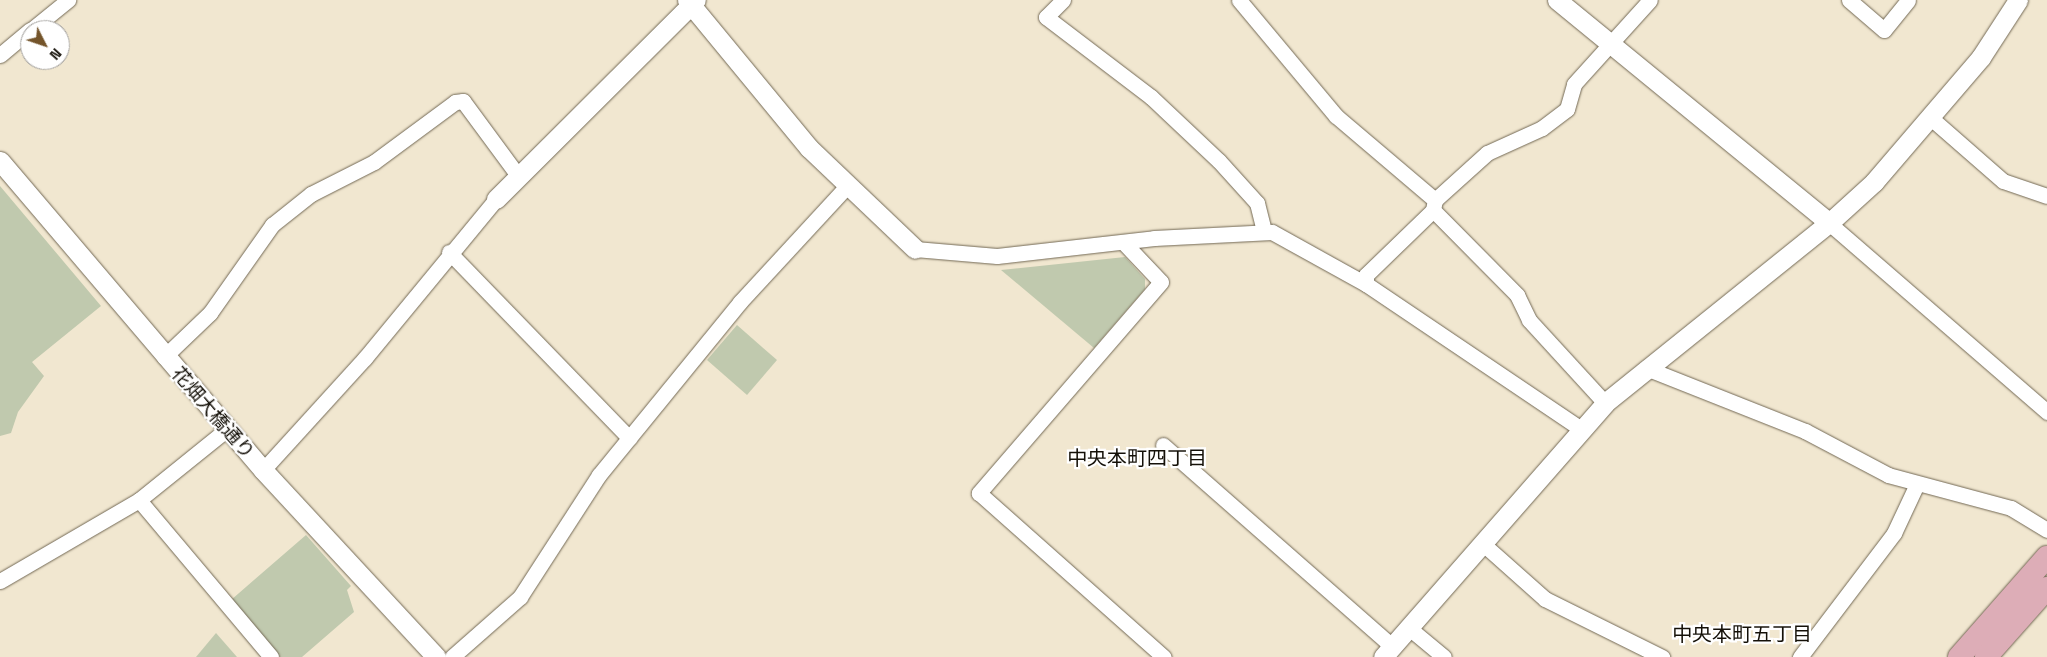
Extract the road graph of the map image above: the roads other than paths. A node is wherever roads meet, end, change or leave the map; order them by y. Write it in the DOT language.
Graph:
graph roads {
  1 [pos="68,0"];
  2 [pos="1063,0"];
  3 [pos="1239,0"];
  4 [pos="1556,0"];
  5 [pos="1650,0"];
  6 [pos="1849,0"];
  7 [pos="1908,0"];
  8 [pos="2018,0"];
  9 [pos="691,2"];
  10 [pos="43,20"];
  11 [pos="20,38"];
  12 [pos="1610,44"];
  13 [pos="0,55"];
  14 [pos="1932,118"];
  15 [pos="0,161"];
  16 [pos="519,177"];
  17 [pos="846,187"];
  18 [pos="2047,196"];
  19 [pos="496,199"];
  20 [pos="1434,205"];
  21 [pos="1829,224"];
  22 [pos="1264,230"];
  23 [pos="1125,244"];
  24 [pos="915,249"];
  25 [pos="449,252"];
  26 [pos="1366,284"];
  27 [pos="164,357"];
  28 [pos="1646,368"];
  29 [pos="1606,403"];
  30 [pos="2047,412"];
  31 [pos="1581,428"];
  32 [pos="227,429"];
  33 [pos="629,438"];
  34 [pos="1163,444"];
  35 [pos="263,470"];
  36 [pos="1917,484"];
  37 [pos="139,500"];
  38 [pos="2047,530"];
  39 [pos="1482,543"];
  40 [pos="2047,557"];
  41 [pos="0,581"];
  42 [pos="2047,588"];
  43 [pos="1409,628"];
  44 [pos="1387,652"];
  45 [pos="271,657"];
  46 [pos="436,657"];
  47 [pos="452,657"];
  48 [pos="1164,657"];
  49 [pos="1444,657"];
  50 [pos="1662,657"];
  51 [pos="1800,657"];
  52 [pos="1959,657"];
  53 [pos="1986,657"];
  1 -- 10 [label="street"];
  2 -- 22 [label="street"];
  3 -- 20 [label="street"];
  4 -- 12 [label="street"];
  5 -- 12 [label="street"];
  6 -- 7 [label="street"];
  8 -- 14 [label="street"];
  9 -- 16 [label="street"];
  9 -- 17 [label="street"];
  11 -- 13 [label="street"];
  12 -- 20 [label="street"];
  12 -- 21 [label="street"];
  14 -- 18 [label="street"];
  14 -- 21 [label="street"];
  15 -- 27 [label="street, 花畑大橋通り"];
  16 -- 19 [label="street"];
  16 -- 27 [label="street"];
  17 -- 24 [label="street"];
  17 -- 33 [label="street"];
  19 -- 25 [label="street"];
  20 -- 26 [label="street"];
  20 -- 29 [label="street"];
  21 -- 28 [label="street"];
  21 -- 30 [label="street"];
  22 -- 23 [label="street"];
  22 -- 26 [label="street"];
  23 -- 24 [label="street"];
  23 -- 48 [label="street"];
  25 -- 33 [label="street"];
  25 -- 35 [label="street"];
  26 -- 31 [label="street"];
  27 -- 32 [label="street, 花畑大橋通り"];
  28 -- 29 [label="street"];
  28 -- 36 [label="street"];
  29 -- 31 [label="street"];
  31 -- 39 [label="street"];
  32 -- 35 [label="street, 花畑大橋通り"];
  32 -- 37 [label="street"];
  33 -- 47 [label="street"];
  34 -- 44 [label="street"];
  35 -- 46 [label="street, 花畑大橋通り"];
  36 -- 38 [label="street"];
  36 -- 51 [label="street"];
  37 -- 41 [label="street"];
  37 -- 45 [label="street"];
  39 -- 43 [label="street"];
  39 -- 50 [label="street"];
  40 -- 52 [label="main road"];
  42 -- 53 [label="main road"];
  43 -- 44 [label="street"];
  43 -- 49 [label="street"];
}
